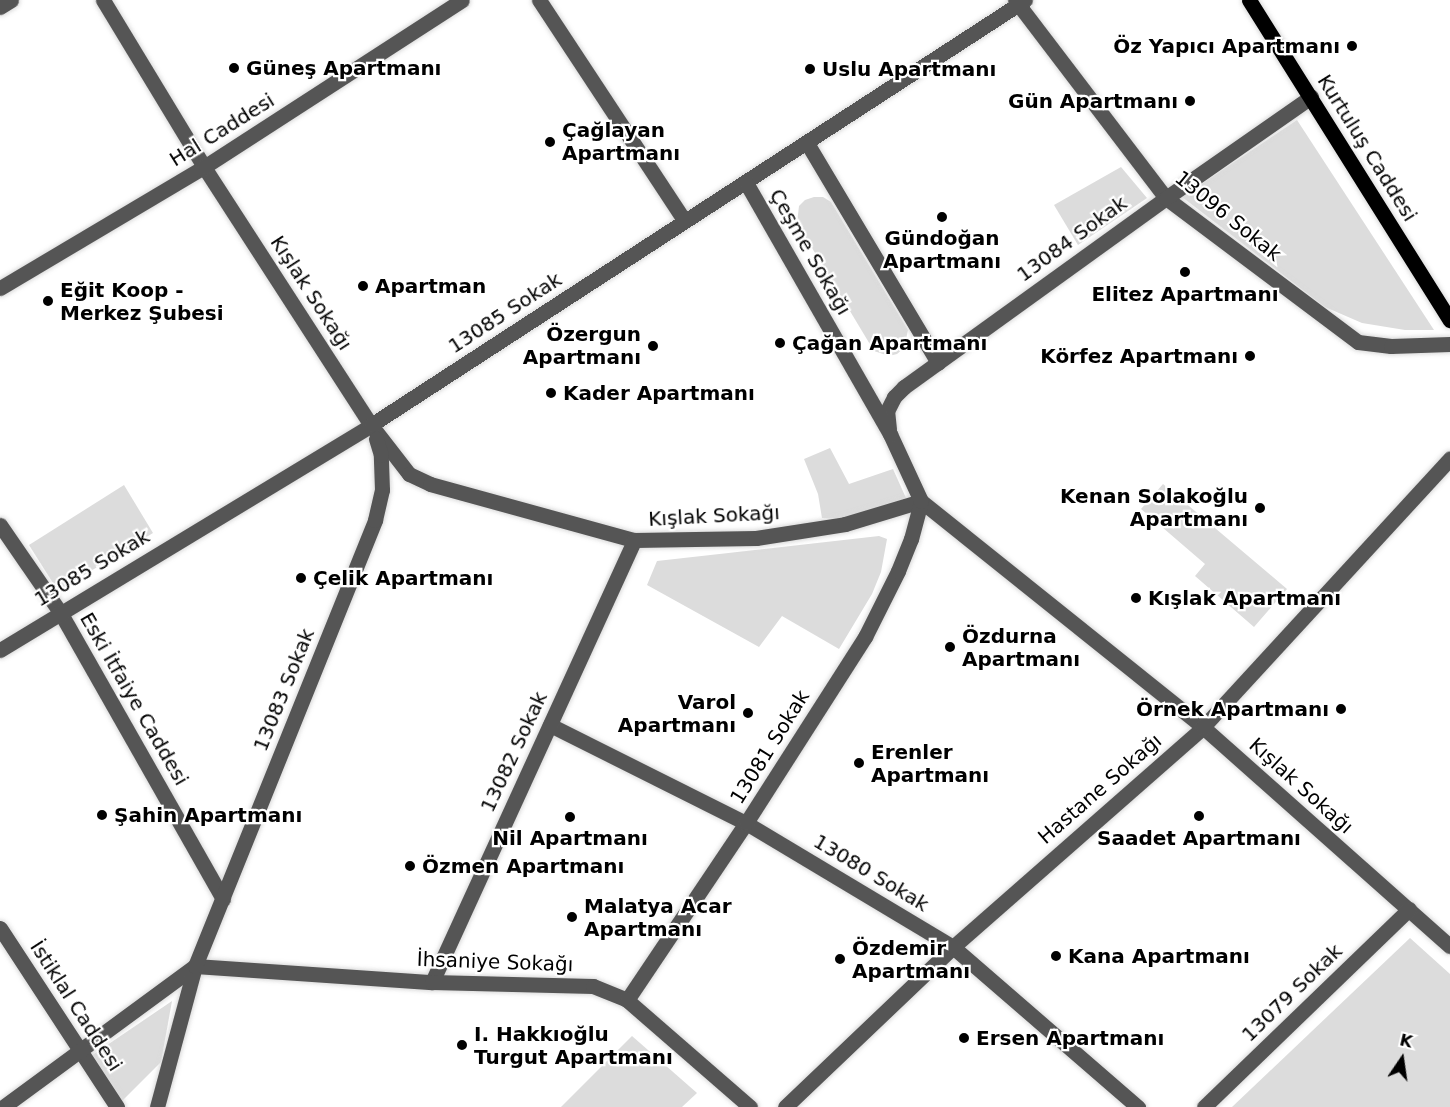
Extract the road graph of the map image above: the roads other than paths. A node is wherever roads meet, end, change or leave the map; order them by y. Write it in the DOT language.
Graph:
graph roads {
  1 [pos="11,0"];
  2 [pos="103,0"];
  3 [pos="462,0"];
  4 [pos="539,0"];
  5 [pos="1249,0"];
  6 [pos="1019,2"];
  7 [pos="0,7"];
  8 [pos="1311,97"];
  9 [pos="807,143"];
  10 [pos="204,167"];
  11 [pos="746,183"];
  12 [pos="1166,198"];
  13 [pos="684,220"];
  14 [pos="0,288"];
  15 [pos="1450,320"];
  16 [pos="1450,344"];
  17 [pos="938,363"];
  18 [pos="371,425"];
  19 [pos="890,434"];
  20 [pos="1450,458"];
  21 [pos="921,501"];
  22 [pos="0,525"];
  23 [pos="634,540"];
  24 [pos="60,612"];
  25 [pos="0,650"];
  26 [pos="550,726"];
  27 [pos="1203,727"];
  28 [pos="746,824"];
  29 [pos="223,898"];
  30 [pos="1408,909"];
  31 [pos="0,928"];
  32 [pos="1450,946"];
  33 [pos="953,947"];
  34 [pos="195,966"];
  35 [pos="432,982"];
  36 [pos="627,1000"];
  37 [pos="80,1053"];
  38 [pos="3,1107"];
  39 [pos="117,1107"];
  40 [pos="157,1107"];
  41 [pos="750,1107"];
  42 [pos="784,1107"];
  43 [pos="1138,1107"];
  44 [pos="1204,1107"];
  1 -- 7 [label="street"];
  2 -- 10 [label="street, Kışlak Sokağı"];
  3 -- 10 [label="street, Hal Caddesi"];
  4 -- 13 [label="street"];
  5 -- 8 [label="main road, Kurtuluş Caddesi"];
  6 -- 9 [label="street, 13085 Sokak"];
  6 -- 12 [label="street, 13096 Sokak"];
  8 -- 12 [label="street, 13084 Sokak"];
  8 -- 15 [label="main road, Kurtuluş Caddesi"];
  9 -- 11 [label="street, 13085 Sokak"];
  9 -- 17 [label="street"];
  10 -- 14 [label="street, Hal Caddesi"];
  10 -- 18 [label="street, Kışlak Sokağı"];
  11 -- 13 [label="street, 13085 Sokak"];
  11 -- 19 [label="street, Çeşme Sokağı"];
  12 -- 16 [label="street, 13096 Sokak"];
  12 -- 17 [label="street, 13084 Sokak"];
  13 -- 18 [label="street, 13085 Sokak"];
  17 -- 19 [label="street, 13084 Sokak"];
  18 -- 23 [label="street, Kışlak Sokağı"];
  18 -- 24 [label="street, 13085 Sokak"];
  18 -- 29 [label="street, 13083 Sokak"];
  19 -- 21 [label="street, Çeşme Sokağı"];
  20 -- 27 [label="street, Hastane Sokağı"];
  21 -- 23 [label="street, Kışlak Sokağı"];
  21 -- 27 [label="street, Kışlak Sokağı"];
  21 -- 28 [label="street, 13081 Sokak"];
  22 -- 24 [label="street, Eski İtfaiye Caddesi"];
  23 -- 26 [label="street, 13082 Sokak"];
  24 -- 25 [label="street, 13085 Sokak"];
  24 -- 29 [label="street, Eski İtfaiye Caddesi"];
  26 -- 28 [label="street, 13080 Sokak"];
  26 -- 35 [label="street, 13082 Sokak"];
  27 -- 30 [label="street, Kışlak Sokağı"];
  27 -- 33 [label="street, Hastane Sokağı"];
  28 -- 33 [label="street, 13080 Sokak"];
  28 -- 36 [label="street, 13081 Sokak"];
  29 -- 34 [label="street, 13083 Sokak"];
  30 -- 32 [label="street, Kışlak Sokağı"];
  30 -- 44 [label="street, 13079 Sokak"];
  31 -- 37 [label="street, İstiklal Caddesi"];
  33 -- 42 [label="street, Hastane Sokağı"];
  33 -- 43 [label="street, 13080 Sokak"];
  34 -- 35 [label="street, İhsaniye Sokağı"];
  34 -- 37 [label="street"];
  34 -- 40 [label="street, 13083 Sokak"];
  35 -- 36 [label="street, İhsaniye Sokağı"];
  36 -- 41 [label="street, İhsaniye Sokağı"];
  37 -- 38 [label="street"];
  37 -- 39 [label="street, İstiklal Caddesi"];
}
